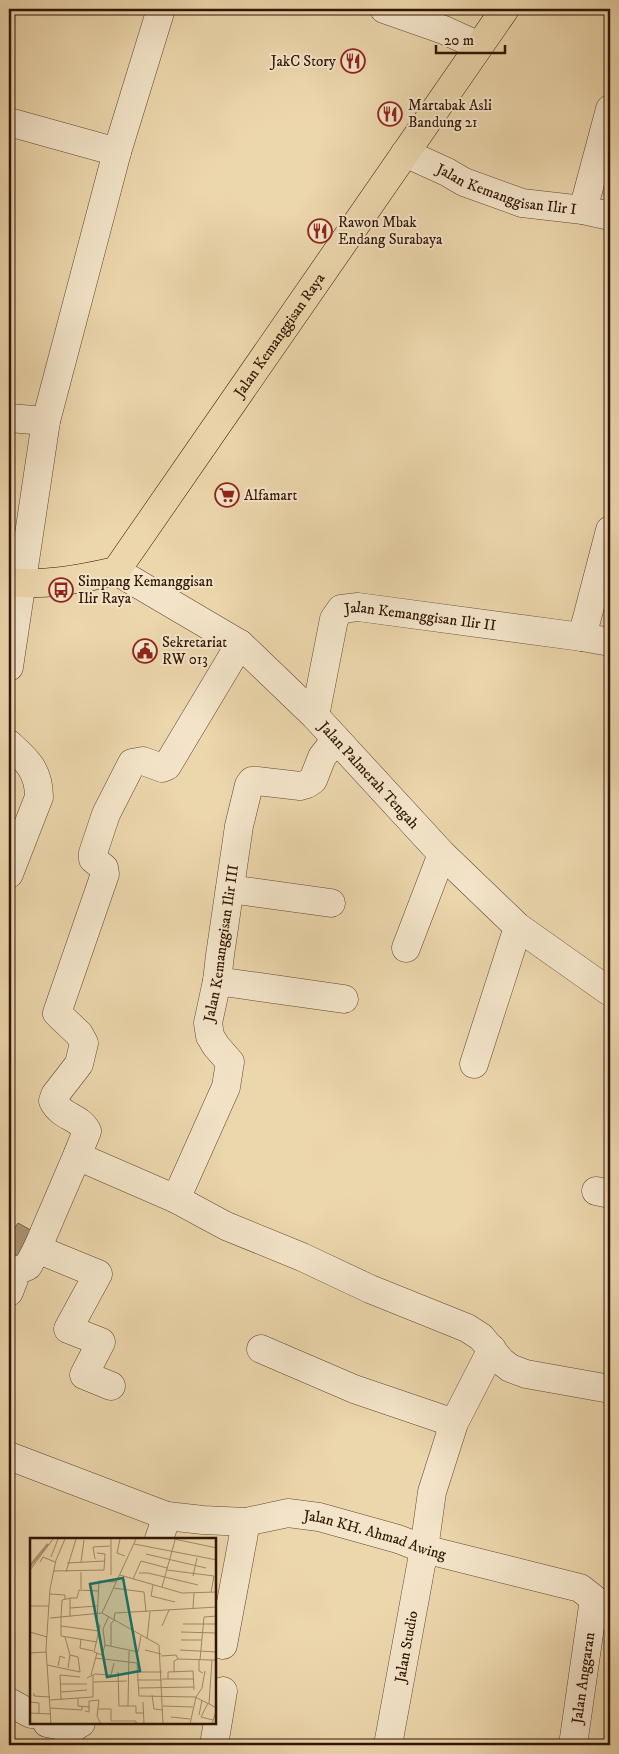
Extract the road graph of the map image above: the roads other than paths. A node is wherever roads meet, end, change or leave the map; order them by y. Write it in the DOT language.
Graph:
graph roads {
  1 [pos="161,9"];
  2 [pos="384,9"];
  3 [pos="505,9"];
  4 [pos="479,46"];
  5 [pos="610,109"];
  6 [pos="9,122"];
  7 [pos="116,152"];
  8 [pos="405,153"];
  9 [pos="583,210"];
  10 [pos="610,216"];
  11 [pos="9,418"];
  12 [pos="46,421"];
  13 [pos="610,530"];
  14 [pos="116,571"];
  15 [pos="15,582"];
  16 [pos="582,637"];
  17 [pos="610,642"];
  18 [pos="240,644"];
  19 [pos="9,667"];
  20 [pos="315,716"];
  21 [pos="336,739"];
  22 [pos="9,744"];
  23 [pos="442,854"];
  24 [pos="9,874"];
  25 [pos="230,889"];
  26 [pos="332,903"];
  27 [pos="518,927"];
  28 [pos="406,948"];
  29 [pos="217,981"];
  30 [pos="610,992"];
  31 [pos="344,999"];
  32 [pos="474,1064"];
  33 [pos="78,1156"];
  34 [pos="176,1199"];
  35 [pos="37,1249"];
  36 [pos="9,1292"];
  37 [pos="261,1349"];
  38 [pos="492,1349"];
  39 [pos="111,1386"];
  40 [pos="610,1389"];
  41 [pos="454,1423"];
  42 [pos="9,1456"];
  43 [pos="246,1522"];
  44 [pos="163,1528"];
  45 [pos="424,1548"];
  46 [pos="595,1597"];
  47 [pos="223,1645"];
  48 [pos="223,1691"];
  49 [pos="9,1702"];
  50 [pos="30,1713"];
  51 [pos="52,1724"];
  52 [pos="79,1724"];
  53 [pos="214,1745"];
  54 [pos="388,1745"];
  55 [pos="573,1745"];
  1 -- 7 [label="street"];
  2 -- 4 [label="street"];
  3 -- 4 [label="main road, Jalan Kemanggisan Raya"];
  4 -- 8 [label="main road, Jalan Kemanggisan Raya"];
  5 -- 9 [label="street"];
  6 -- 7 [label="street"];
  7 -- 12 [label="street"];
  8 -- 9 [label="street, Jalan Kemanggisan Ilir I"];
  8 -- 14 [label="main road, Jalan Kemanggisan Raya"];
  9 -- 10 [label="street, Jalan Kemanggisan Ilir I"];
  11 -- 12 [label="street"];
  12 -- 15 [label="street"];
  13 -- 16 [label="street"];
  14 -- 15 [label="main road"];
  14 -- 18 [label="street, Jalan Palmerah Tengah"];
  15 -- 19 [label="street"];
  16 -- 17 [label="street, Jalan Kemanggisan Ilir II"];
  16 -- 20 [label="street, Jalan Kemanggisan Ilir II"];
  18 -- 20 [label="street, Jalan Palmerah Tengah"];
  18 -- 33 [label="street"];
  20 -- 21 [label="street, Jalan Palmerah Tengah"];
  21 -- 23 [label="street, Jalan Palmerah Tengah"];
  21 -- 25 [label="street, Jalan Kemanggisan Ilir III"];
  22 -- 24 [label="street"];
  23 -- 27 [label="street, Jalan Palmerah Tengah"];
  23 -- 28 [label="street"];
  25 -- 26 [label="street"];
  25 -- 29 [label="street, Jalan Kemanggisan Ilir III"];
  27 -- 30 [label="street, Jalan Palmerah Tengah"];
  27 -- 32 [label="street"];
  29 -- 31 [label="street"];
  29 -- 34 [label="street, Jalan Kemanggisan Ilir III"];
  33 -- 34 [label="street"];
  33 -- 35 [label="street"];
  34 -- 38 [label="street"];
  35 -- 36 [label="street"];
  35 -- 39 [label="street"];
  37 -- 41 [label="street"];
  38 -- 40 [label="street"];
  38 -- 41 [label="street, Jalan Studio"];
  41 -- 45 [label="street, Jalan Studio"];
  42 -- 44 [label="street, Jalan KH. Ahmad Awing"];
  43 -- 44 [label="street, Jalan KH. Ahmad Awing"];
  43 -- 45 [label="street, Jalan KH. Ahmad Awing"];
  43 -- 47 [label="street"];
  45 -- 46 [label="street, Jalan KH. Ahmad Awing"];
  45 -- 54 [label="street, Jalan Studio"];
  46 -- 55 [label="street, Jalan Anggaran"];
  48 -- 53 [label="street"];
  49 -- 50 [label="street"];
  51 -- 52 [label="street"];
}
